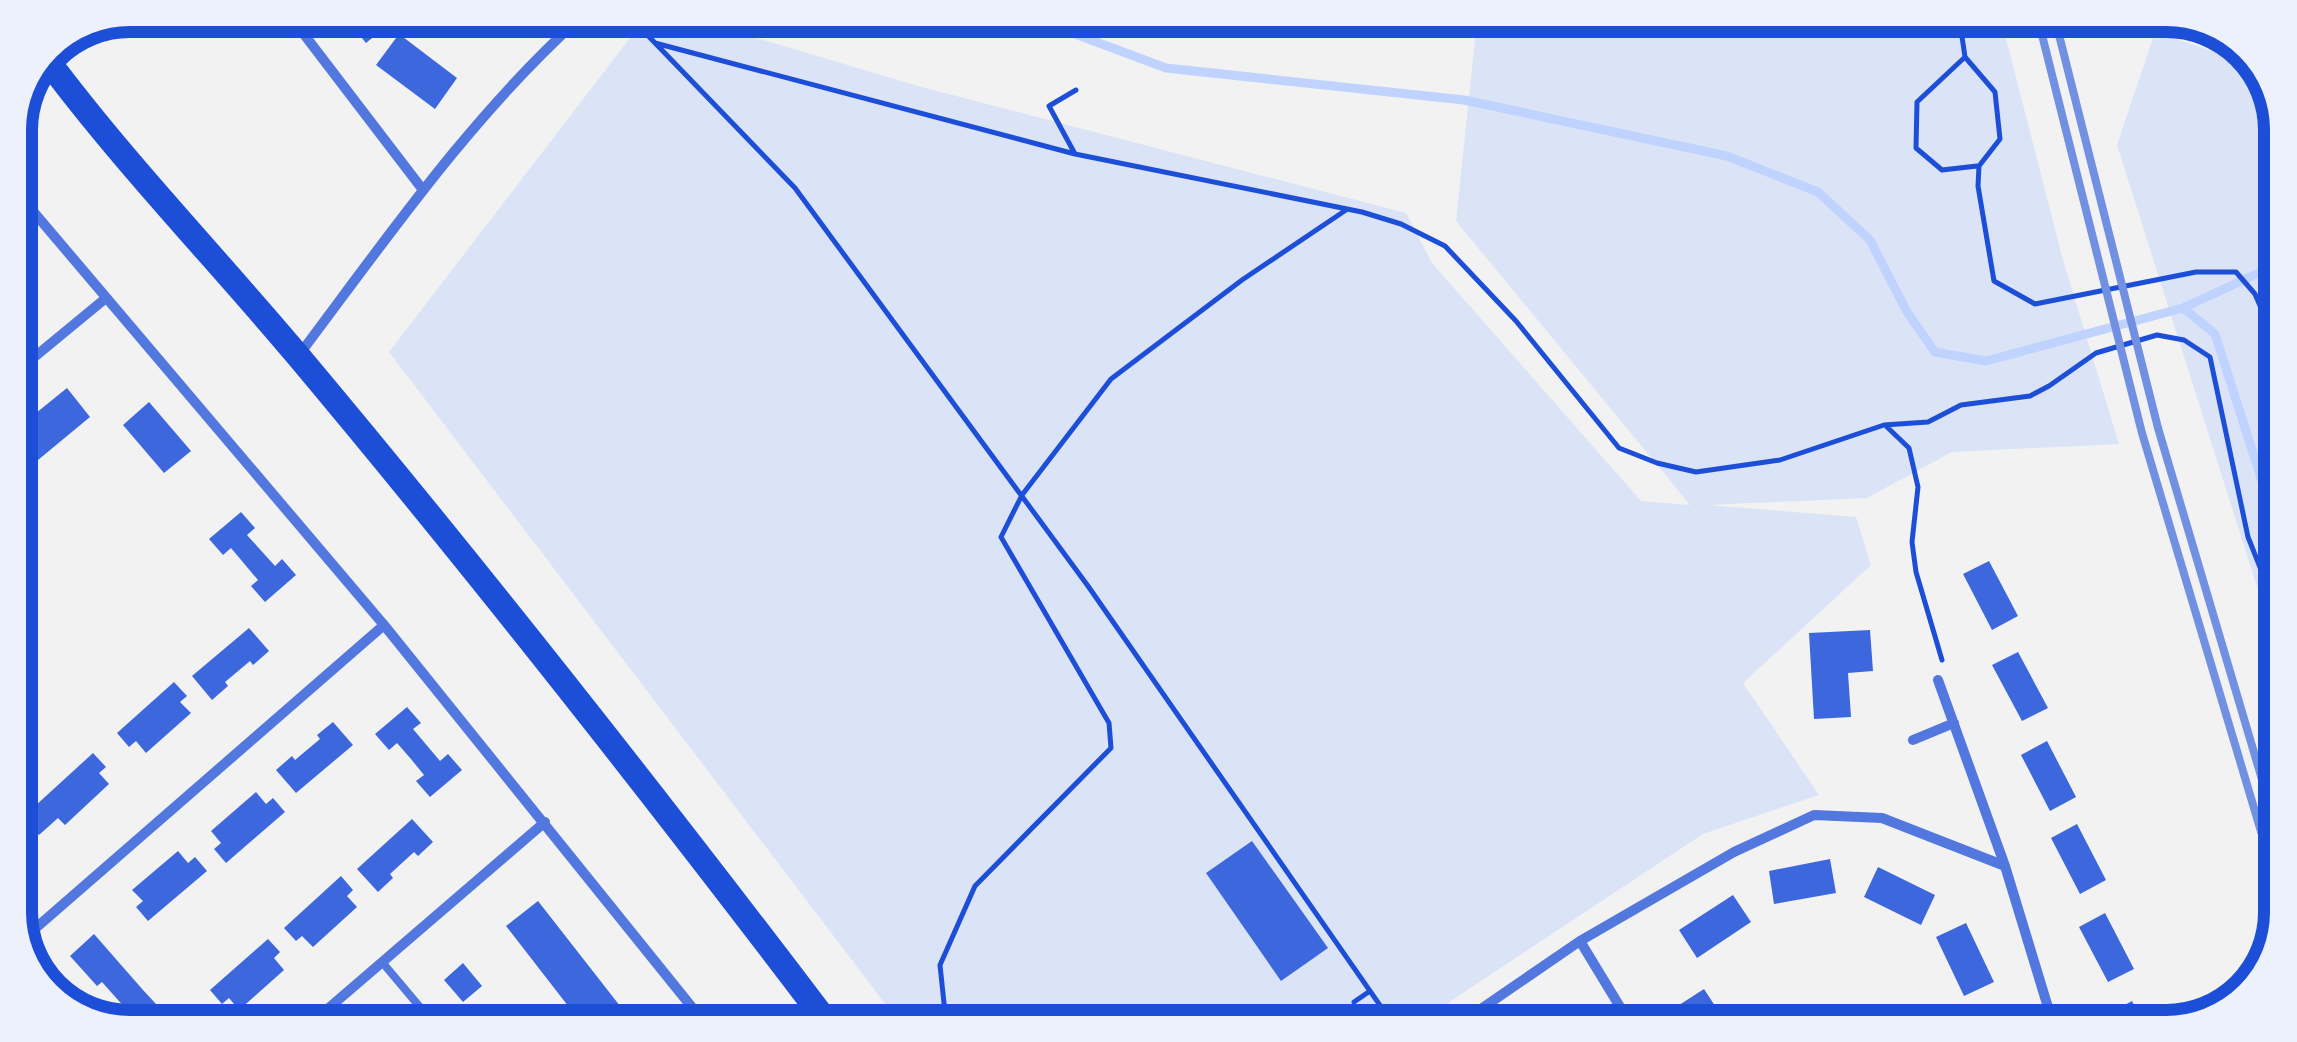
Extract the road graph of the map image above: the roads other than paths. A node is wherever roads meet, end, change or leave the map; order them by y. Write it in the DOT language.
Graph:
graph roads {
  1 [pos="302,32"];
  2 [pos="566,32"];
  3 [pos="54,70"];
  4 [pos="423,190"];
  5 [pos="33,211"];
  6 [pos="106,298"];
  7 [pos="298,356"];
  8 [pos="33,359"];
  9 [pos="384,625"];
  10 [pos="1938,680"];
  11 [pos="1954,723"];
  12 [pos="1913,740"];
  13 [pos="545,822"];
  14 [pos="2006,866"];
  15 [pos="34,930"];
  16 [pos="1580,941"];
  17 [pos="382,962"];
  18 [pos="326,1010"];
  19 [pos="422,1010"];
  20 [pos="694,1010"];
  21 [pos="818,1010"];
  22 [pos="1479,1010"];
  23 [pos="1623,1010"];
  24 [pos="2049,1010"];
  1 -- 4 [label="street"];
  2 -- 4 [label="street"];
  3 -- 7 [label="main road"];
  4 -- 7 [label="street"];
  5 -- 6 [label="street"];
  6 -- 8 [label="street"];
  6 -- 9 [label="street"];
  7 -- 21 [label="main road"];
  9 -- 13 [label="street"];
  9 -- 15 [label="street"];
  10 -- 11 [label="street"];
  11 -- 12 [label="street"];
  11 -- 14 [label="street"];
  13 -- 17 [label="street"];
  13 -- 20 [label="street"];
  14 -- 16 [label="street"];
  14 -- 24 [label="street"];
  16 -- 22 [label="street"];
  16 -- 23 [label="street"];
  17 -- 18 [label="street"];
  17 -- 19 [label="lane"];
}
